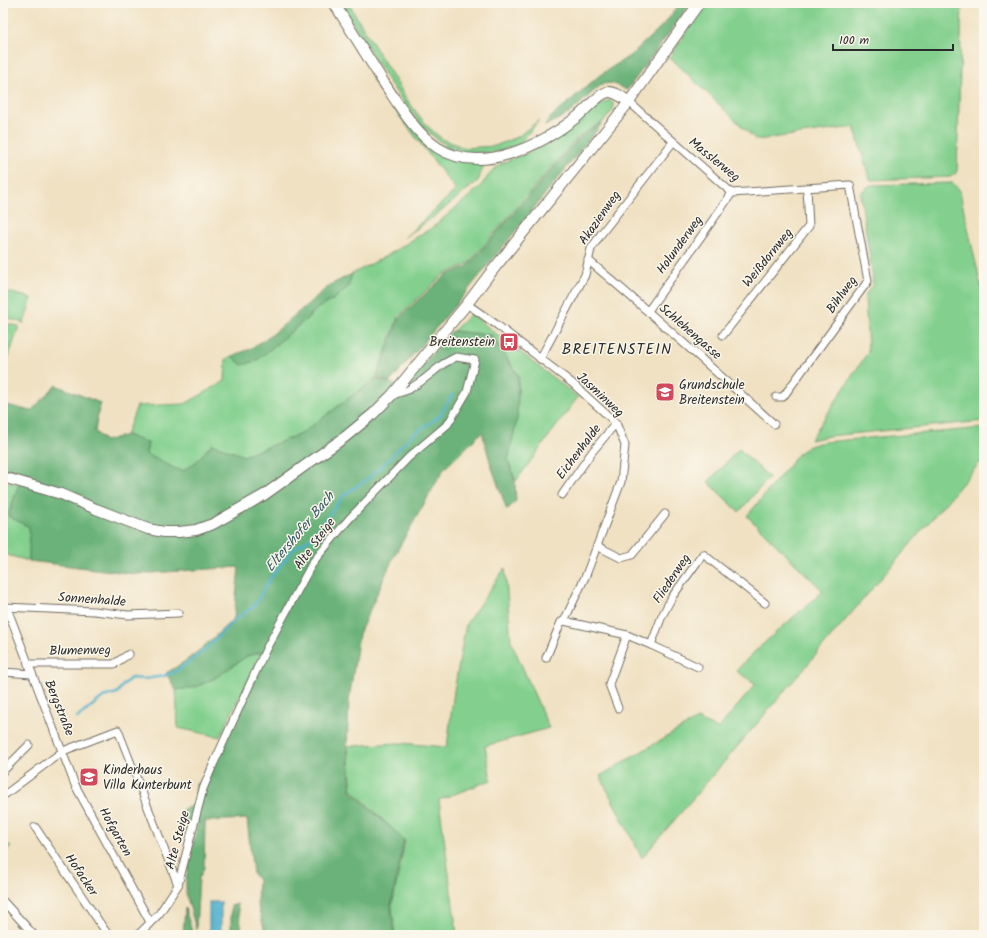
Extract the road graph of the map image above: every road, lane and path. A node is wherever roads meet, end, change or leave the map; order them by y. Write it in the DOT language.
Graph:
graph roads {
  1 [pos="334,3"];
  2 [pos="699,3"];
  3 [pos="629,102"];
  4 [pos="672,142"];
  5 [pos="850,185"];
  6 [pos="807,188"];
  7 [pos="732,193"];
  8 [pos="588,260"];
  9 [pos="467,304"];
  10 [pos="648,311"];
  11 [pos="723,335"];
  12 [pos="540,359"];
  13 [pos="392,395"];
  14 [pos="776,397"];
  15 [pos="616,423"];
  16 [pos="774,424"];
  17 [pos="3,477"];
  18 [pos="562,495"];
  19 [pos="665,514"];
  20 [pos="597,546"];
  21 [pos="765,603"];
  22 [pos="5,607"];
  23 [pos="179,613"];
  24 [pos="564,620"];
  25 [pos="627,635"];
  26 [pos="651,645"];
  27 [pos="129,654"];
  28 [pos="546,658"];
  29 [pos="28,664"];
  30 [pos="698,667"];
  31 [pos="3,672"];
  32 [pos="32,674"];
  33 [pos="618,708"];
  34 [pos="28,745"];
  35 [pos="63,751"];
  36 [pos="3,771"];
  37 [pos="3,796"];
  38 [pos="35,828"];
  39 [pos="178,885"];
  40 [pos="3,901"];
  41 [pos="150,922"];
  42 [pos="34,935"];
  43 [pos="108,935"];
  44 [pos="138,935"];
  1 -- 3 [label="main road"];
  2 -- 3 [label="main road"];
  3 -- 4 [label="street, Masslerweg"];
  3 -- 9 [label="main road"];
  4 -- 7 [label="street, Masslerweg"];
  4 -- 8 [label="street, Akazienweg"];
  5 -- 6 [label="street, Masslerweg"];
  5 -- 14 [label="street, Bihlweg"];
  6 -- 7 [label="street, Masslerweg"];
  6 -- 11 [label="street, Weißdornweg"];
  7 -- 10 [label="street, Holunderweg"];
  8 -- 10 [label="street, Schlehengasse"];
  8 -- 12 [label="street, Akazienweg"];
  9 -- 12 [label="street, Jasminweg"];
  9 -- 13 [label="main road"];
  10 -- 16 [label="street, Schlehengasse"];
  12 -- 15 [label="street, Jasminweg"];
  13 -- 17 [label="main road"];
  13 -- 39 [label="street, Alte Steige"];
  15 -- 18 [label="street, Eichenhalde"];
  15 -- 20 [label="street, Jasminweg"];
  19 -- 20 [label="street"];
  20 -- 24 [label="street, Jasminweg"];
  21 -- 26 [label="street, Fliederweg"];
  22 -- 23 [label="street, Sonnenhalde"];
  22 -- 29 [label="street, Bergstraße"];
  24 -- 25 [label="street"];
  24 -- 28 [label="street, Jasminweg"];
  25 -- 26 [label="street"];
  25 -- 33 [label="street"];
  26 -- 30 [label="street"];
  27 -- 29 [label="street, Blumenweg"];
  29 -- 32 [label="street, Bergstraße"];
  31 -- 32 [label="street, Bergstraße"];
  32 -- 35 [label="street, Bergstraße"];
  34 -- 36 [label="street"];
  35 -- 37 [label="street"];
  35 -- 39 [label="street"];
  35 -- 41 [label="street, Hofgarten"];
  38 -- 43 [label="street, Hofacker"];
  39 -- 41 [label="street"];
  40 -- 42 [label="street"];
  41 -- 44 [label="street"];
}
